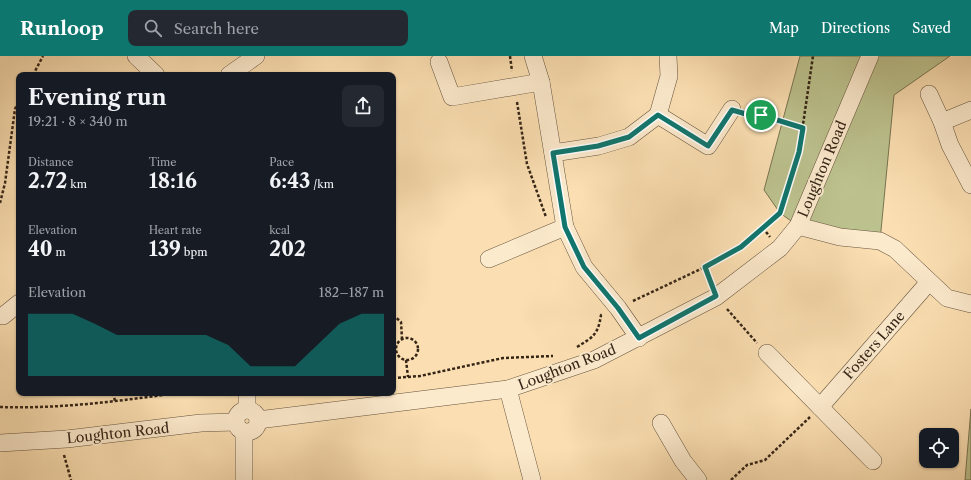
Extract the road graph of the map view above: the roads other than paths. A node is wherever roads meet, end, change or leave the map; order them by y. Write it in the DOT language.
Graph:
graph roads {
  1 [pos="136,56"];
  2 [pos="256,56"];
  3 [pos="534,56"];
  4 [pos="668,56"];
  5 [pos="870,56"];
  6 [pos="438,62"];
  7 [pos="153,72"];
  8 [pos="233,72"];
  9 [pos="541,82"];
  10 [pos="929,94"];
  11 [pos="732,110"];
  12 [pos="971,110"];
  13 [pos="658,115"];
  14 [pos="942,122"];
  15 [pos="553,153"];
  16 [pos="971,184"];
  17 [pos="798,226"];
  18 [pos="565,227"];
  19 [pos="489,259"];
  20 [pos="929,282"];
  21 [pos="971,304"];
  22 [pos="16,305"];
  23 [pos="2,316"];
  24 [pos="639,338"];
  25 [pos="767,353"];
  26 [pos="508,389"];
  27 [pos="247,396"];
  28 [pos="820,407"];
  29 [pos="246,421"];
  30 [pos="661,423"];
  31 [pos="0,443"];
  32 [pos="873,461"];
  33 [pos="527,479"];
  34 [pos="244,480"];
  35 [pos="698,480"];
  1 -- 7 [label="street"];
  2 -- 8 [label="street"];
  3 -- 9 [label="street"];
  4 -- 13 [label="street"];
  5 -- 17 [label="street, Loughton Road"];
  6 -- 9 [label="street"];
  9 -- 15 [label="street"];
  10 -- 14 [label="street"];
  11 -- 13 [label="street"];
  12 -- 14 [label="street"];
  13 -- 15 [label="street"];
  14 -- 16 [label="street"];
  15 -- 18 [label="street"];
  17 -- 20 [label="street"];
  17 -- 24 [label="street, Loughton Road"];
  18 -- 19 [label="street"];
  18 -- 24 [label="street"];
  20 -- 21 [label="street"];
  20 -- 28 [label="street, Fosters Lane"];
  22 -- 23 [label="street"];
  24 -- 26 [label="street, Loughton Road"];
  25 -- 28 [label="street"];
  26 -- 29 [label="street, Loughton Road"];
  26 -- 33 [label="street"];
  27 -- 29 [label="street"];
  28 -- 32 [label="street"];
  29 -- 31 [label="street, Loughton Road"];
  29 -- 34 [label="street"];
  30 -- 35 [label="street"];
}
